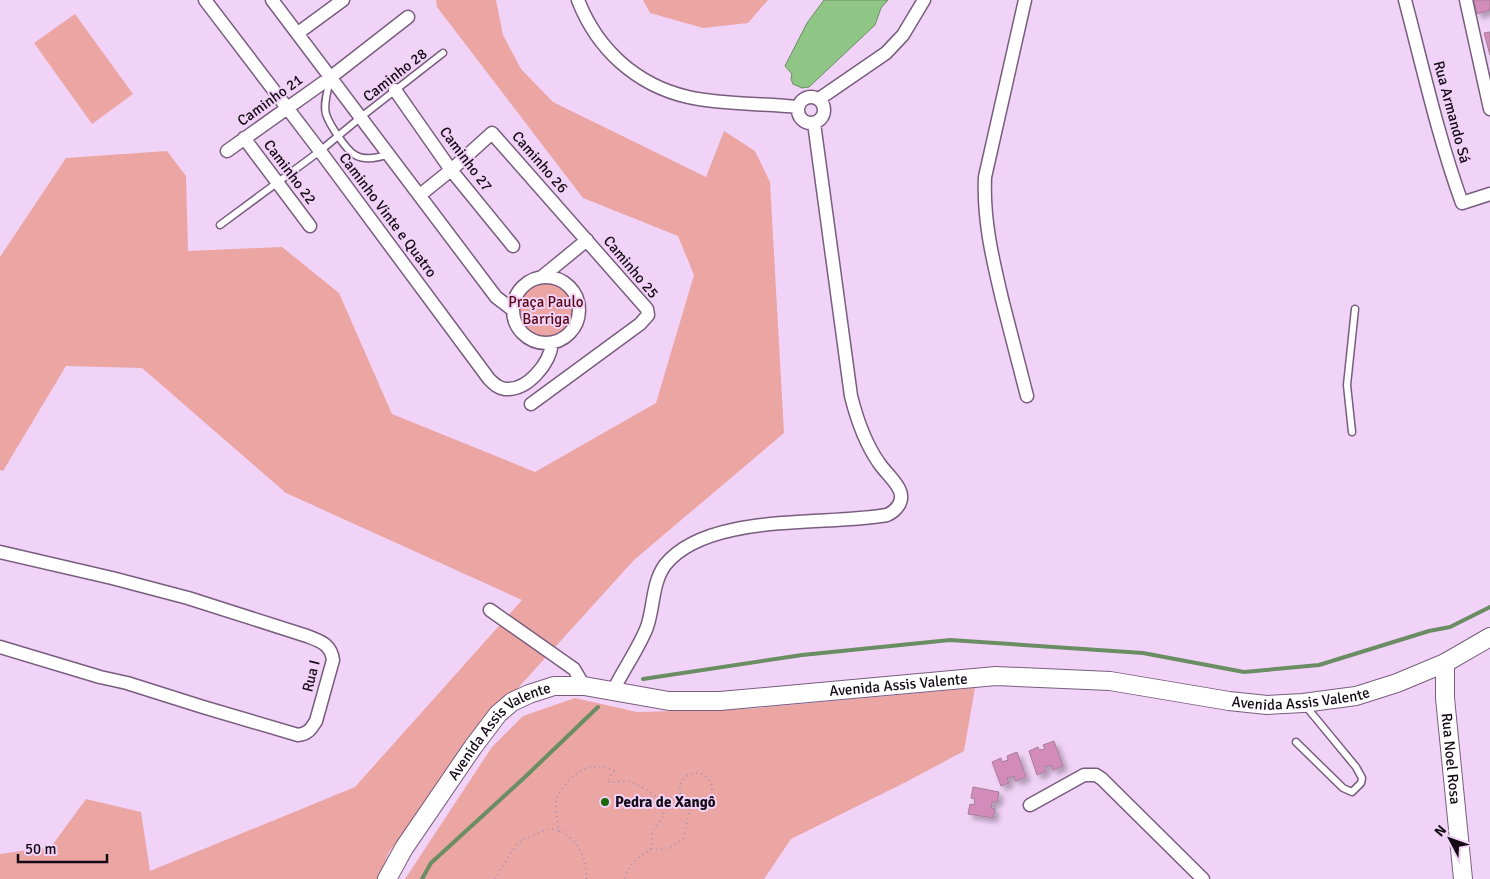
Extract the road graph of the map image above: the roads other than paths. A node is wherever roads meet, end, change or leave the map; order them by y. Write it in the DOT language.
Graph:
graph roads {
  1 [pos="205,0"];
  2 [pos="272,0"];
  3 [pos="343,0"];
  4 [pos="578,0"];
  5 [pos="924,0"];
  6 [pos="1025,0"];
  7 [pos="1405,0"];
  8 [pos="1466,0"];
  9 [pos="408,17"];
  10 [pos="298,33"];
  11 [pos="444,53"];
  12 [pos="331,77"];
  13 [pos="396,90"];
  14 [pos="819,99"];
  15 [pos="286,107"];
  16 [pos="798,107"];
  17 [pos="1490,108"];
  18 [pos="361,117"];
  19 [pos="814,123"];
  20 [pos="337,136"];
  21 [pos="244,138"];
  22 [pos="227,150"];
  23 [pos="320,151"];
  24 [pos="389,154"];
  25 [pos="451,170"];
  26 [pos="277,182"];
  27 [pos="1490,194"];
  28 [pos="420,195"];
  29 [pos="220,225"];
  30 [pos="310,226"];
  31 [pos="587,240"];
  32 [pos="513,246"];
  33 [pos="543,276"];
  34 [pos="1356,309"];
  35 [pos="513,310"];
  36 [pos="552,343"];
  37 [pos="1026,396"];
  38 [pos="531,404"];
  39 [pos="1352,432"];
  40 [pos="0,552"];
  41 [pos="490,610"];
  42 [pos="1490,637"];
  43 [pos="0,647"];
  44 [pos="1445,663"];
  45 [pos="1426,671"];
  46 [pos="584,686"];
  47 [pos="612,691"];
  48 [pos="1445,698"];
  49 [pos="1303,703"];
  50 [pos="1296,742"];
  51 [pos="1030,805"];
  52 [pos="388,879"];
  53 [pos="1202,879"];
  54 [pos="1463,879"];
  1 -- 15 [label="street, Caminho Vinte e Quatro"];
  2 -- 10 [label="street"];
  3 -- 10 [label="street"];
  4 -- 16 [label="street"];
  5 -- 14 [label="street"];
  6 -- 37 [label="street"];
  7 -- 27 [label="street, Rua Armando Sá"];
  8 -- 17 [label="street"];
  9 -- 12 [label="street, Caminho 21"];
  10 -- 12 [label="street"];
  11 -- 13 [label="lane, Caminho 28"];
  12 -- 15 [label="street, Caminho 21"];
  12 -- 18 [label="street"];
  12 -- 20 [label="lane"];
  13 -- 18 [label="lane, Caminho 28"];
  13 -- 25 [label="street, Caminho 27"];
  14 -- 16 [label="street"];
  14 -- 19 [label="street"];
  15 -- 21 [label="street, Caminho 21"];
  15 -- 23 [label="street, Caminho Vinte e Quatro"];
  16 -- 19 [label="street"];
  18 -- 20 [label="lane, Caminho 28"];
  18 -- 24 [label="street"];
  19 -- 47 [label="street"];
  20 -- 23 [label="lane, Caminho 28"];
  20 -- 24 [label="lane"];
  21 -- 22 [label="street, Caminho 21"];
  21 -- 26 [label="street, Caminho 22"];
  23 -- 26 [label="lane, Caminho 28"];
  23 -- 36 [label="street, Caminho Vinte e Quatro"];
  24 -- 28 [label="street"];
  25 -- 28 [label="street, Caminho 26"];
  25 -- 31 [label="street, Caminho 26"];
  25 -- 32 [label="street, Caminho 27"];
  26 -- 29 [label="lane, Caminho 28"];
  26 -- 30 [label="street, Caminho 22"];
  28 -- 35 [label="street"];
  31 -- 33 [label="street, Caminho 25"];
  31 -- 38 [label="street, Caminho 25"];
  33 -- 35 [label="street"];
  33 -- 36 [label="street"];
  34 -- 39 [label="lane"];
  35 -- 36 [label="street"];
  40 -- 43 [label="street, Rua I"];
  41 -- 46 [label="street"];
  42 -- 44 [label="main road, Avenida Assis Valente"];
  44 -- 45 [label="main road, Avenida Assis Valente"];
  44 -- 48 [label="main road, Rua Noel Rosa"];
  45 -- 48 [label="main road, Rua Noel Rosa"];
  45 -- 49 [label="main road, Avenida Assis Valente"];
  46 -- 47 [label="main road, Avenida Assis Valente"];
  46 -- 52 [label="main road, Avenida Assis Valente"];
  47 -- 49 [label="main road, Avenida Assis Valente"];
  48 -- 54 [label="main road, Rua Noel Rosa"];
  49 -- 50 [label="lane"];
  51 -- 53 [label="street"];
}
